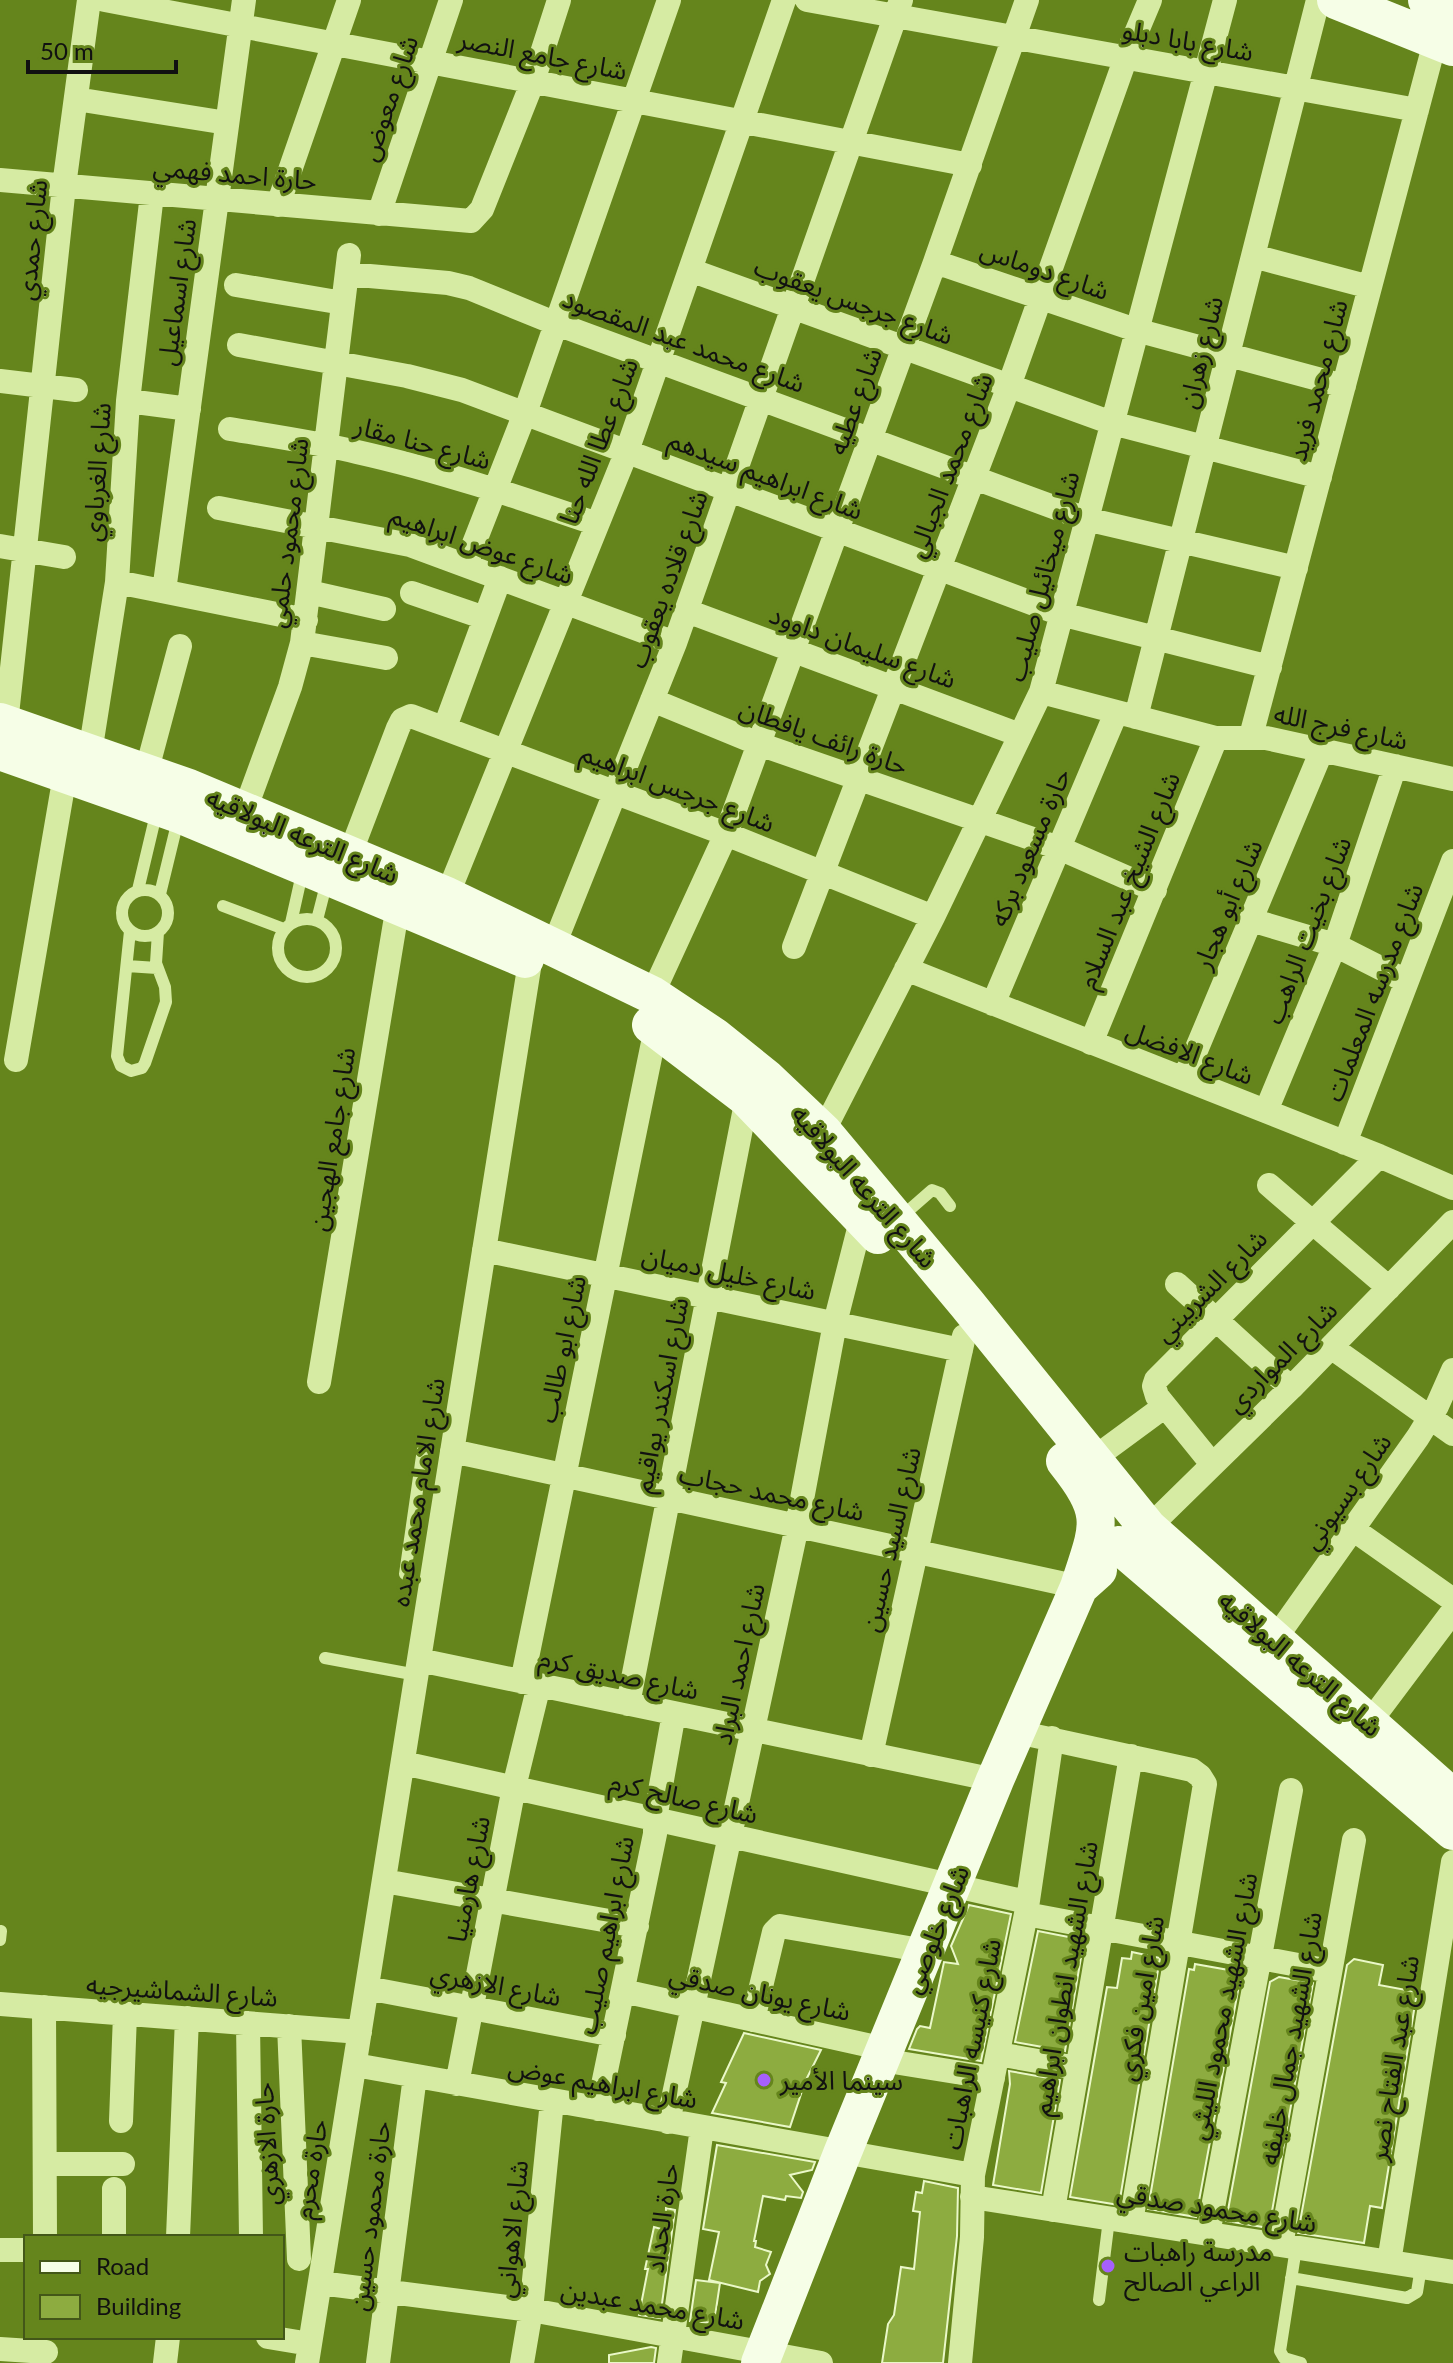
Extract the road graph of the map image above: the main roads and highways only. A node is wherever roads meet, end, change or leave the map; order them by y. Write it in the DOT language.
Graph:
graph roads {
  1 [pos="1336,0"];
  2 [pos="1427,0"];
  3 [pos="1447,33"];
  4 [pos="2,732"];
  5 [pos="168,796"];
  6 [pos="327,865"];
  7 [pos="542,954"];
  8 [pos="654,1011"];
  9 [pos="880,1218"];
  10 [pos="961,1327"];
  11 [pos="1133,1528"];
  12 [pos="1079,1587"];
  13 [pos="1453,1798"];
  14 [pos="1453,1831"];
  15 [pos="763,2357"];
  1 -- 3 [label="main road"];
  2 -- 3 [label="main road"];
  4 -- 5 [label="main road, شارع الترعه البولاقيه"];
  5 -- 6 [label="main road, شارع الترعه البولاقيه"];
  5 -- 6 [label="main road, شارع الترعه البولاقيه"];
  6 -- 7 [label="main road, شارع الترعه البولاقيه"];
  6 -- 7 [label="main road, شارع الترعه البولاقيه"];
  7 -- 8 [label="main road, شارع الترعه البولاقيه"];
  8 -- 9 [label="main road, شارع الترعه البولاقيه"];
  8 -- 9 [label="main road, شارع الترعه البولاقيه"];
  9 -- 10 [label="main road, شارع الترعه البولاقيه"];
  10 -- 11 [label="main road, شارع الترعه البولاقيه"];
  10 -- 12 [label="main road, شارع الترعه البولاقيه"];
  11 -- 12 [label="main road, شارع خلوصي"];
  11 -- 13 [label="main road, شارع الترعه البولاقيه"];
  11 -- 14 [label="main road, شارع الترعه البولاقيه"];
  12 -- 15 [label="main road, شارع خلوصي"];
}
